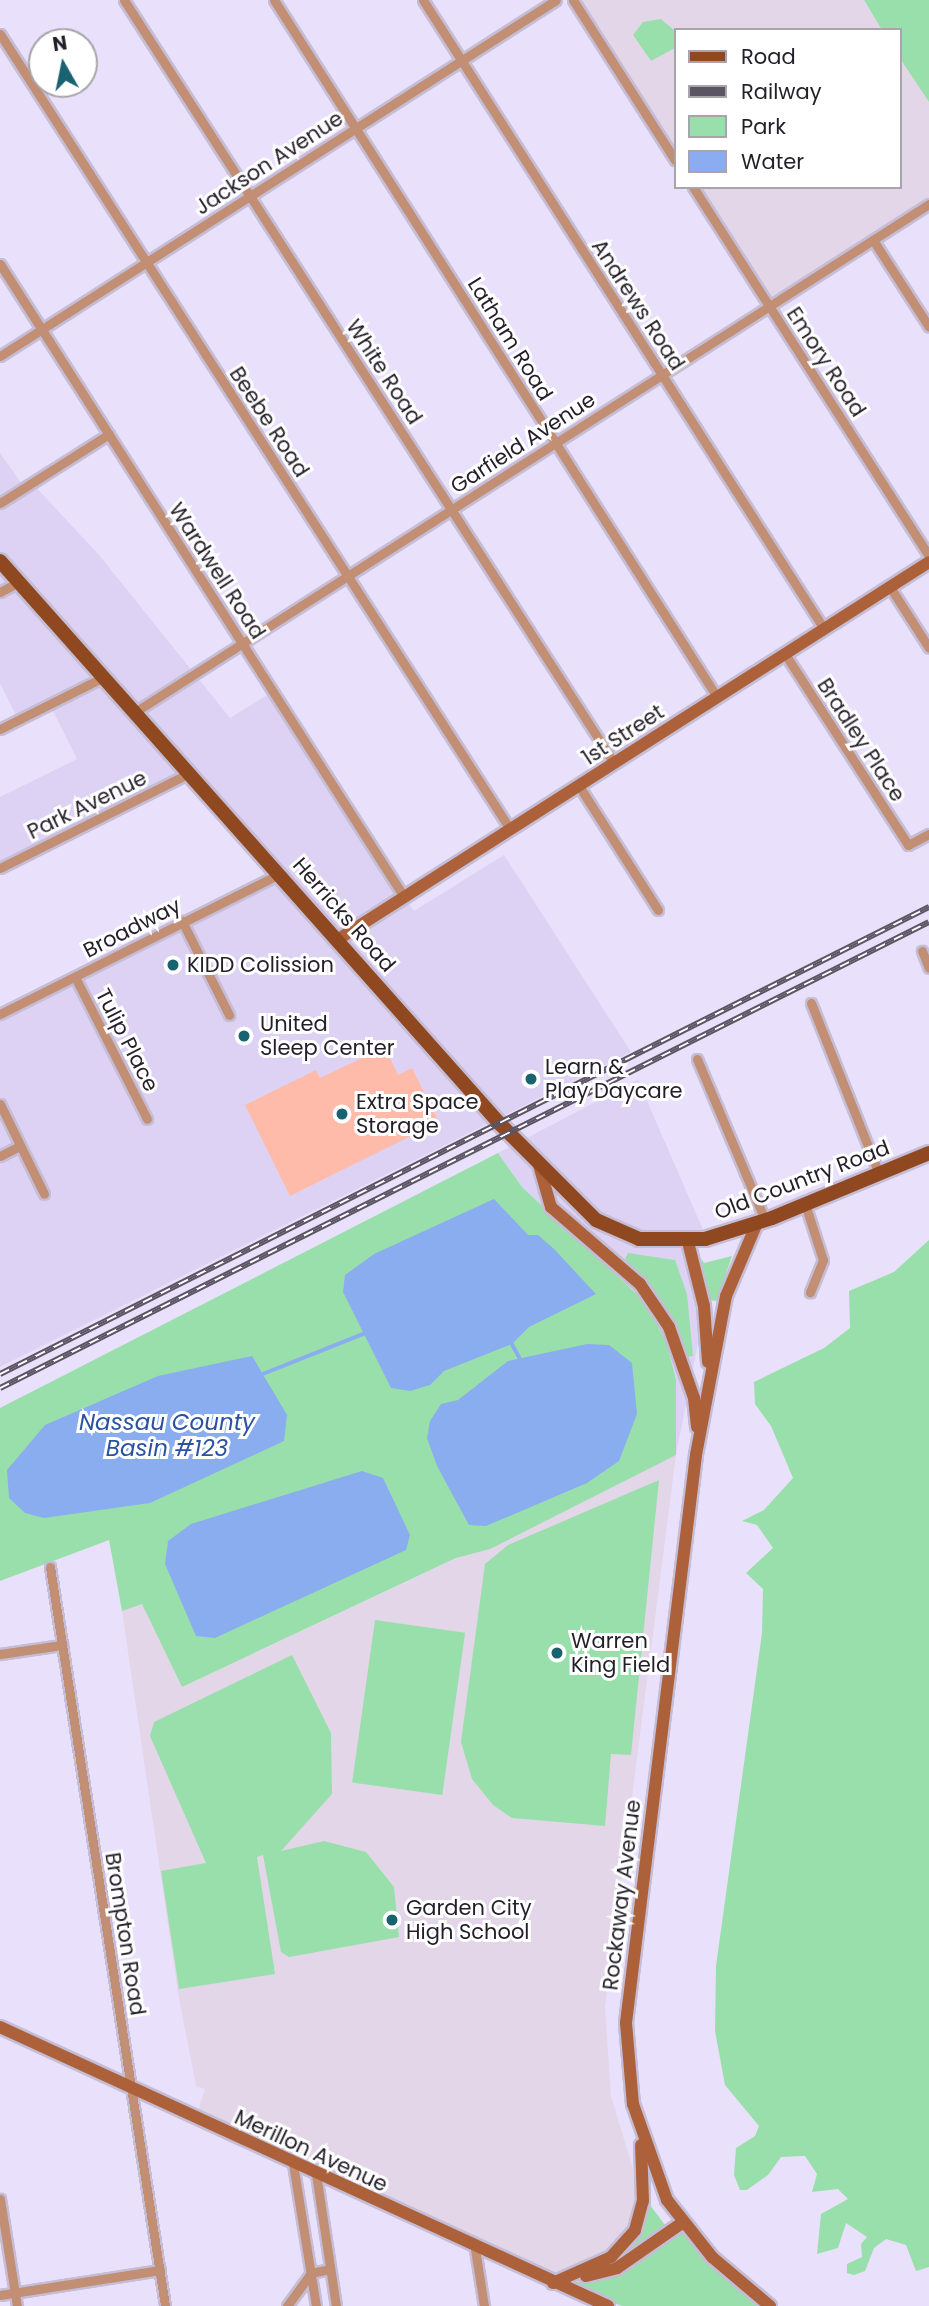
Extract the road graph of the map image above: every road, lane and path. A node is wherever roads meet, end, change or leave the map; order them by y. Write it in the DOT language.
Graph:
graph roads {
  1 [pos="124,0"];
  2 [pos="274,0"];
  3 [pos="423,0"];
  4 [pos="556,0"];
  5 [pos="573,0"];
  6 [pos="0,34"];
  7 [pos="462,61"];
  8 [pos="355,129"];
  9 [pos="674,158"];
  10 [pos="694,189"];
  11 [pos="251,195"];
  12 [pos="929,204"];
  13 [pos="873,240"];
  14 [pos="146,262"];
  15 [pos="0,264"];
  16 [pos="769,306"];
  17 [pos="929,327"];
  18 [pos="42,329"];
  19 [pos="0,356"];
  20 [pos="662,374"];
  21 [pos="108,434"];
  22 [pos="555,443"];
  23 [pos="0,503"];
  24 [pos="452,509"];
  25 [pos="929,559"];
  26 [pos="0,561"];
  27 [pos="347,576"];
  28 [pos="19,582"];
  29 [pos="890,587"];
  30 [pos="0,592"];
  31 [pos="824,629"];
  32 [pos="243,643"];
  33 [pos="929,649"];
  34 [pos="785,654"];
  35 [pos="104,677"];
  36 [pos="717,697"];
  37 [pos="135,712"];
  38 [pos="0,729"];
  39 [pos="614,763"];
  40 [pos="190,774"];
  41 [pos="579,786"];
  42 [pos="510,830"];
  43 [pos="929,834"];
  44 [pos="0,868"];
  45 [pos="280,874"];
  46 [pos="404,897"];
  47 [pos="658,910"];
  48 [pos="181,921"];
  49 [pos="337,940"];
  50 [pos="922,951"];
  51 [pos="929,968"];
  52 [pos="75,976"];
  53 [pos="811,1003"];
  54 [pos="0,1014"];
  55 [pos="229,1015"];
  56 [pos="697,1059"];
  57 [pos="0,1104"];
  58 [pos="147,1119"];
  59 [pos="20,1146"];
  60 [pos="929,1153"];
  61 [pos="0,1156"];
  62 [pos="538,1165"];
  63 [pos="879,1174"];
  64 [pos="44,1194"];
  65 [pos="805,1204"];
  66 [pos="761,1222"];
  67 [pos="688,1242"];
  68 [pos="810,1293"];
  69 [pos="708,1387"];
  70 [pos="699,1442"];
  71 [pos="50,1567"];
  72 [pos="62,1645"];
  73 [pos="0,1654"];
  74 [pos="0,2027"];
  75 [pos="132,2088"];
  76 [pos="640,2131"];
  77 [pos="293,2164"];
  78 [pos="316,2174"];
  79 [pos="0,2199"];
  80 [pos="682,2223"];
  81 [pos="475,2249"];
  82 [pos="330,2269"];
  83 [pos="160,2270"];
  84 [pos="311,2273"];
  85 [pos="553,2283"];
  86 [pos="15,2293"];
  87 [pos="0,2295"];
  88 [pos="17,2306"];
  89 [pos="165,2306"];
  90 [pos="287,2306"];
  91 [pos="316,2306"];
  92 [pos="336,2306"];
  93 [pos="484,2306"];
  94 [pos="608,2306"];
  95 [pos="770,2306"];
  1 -- 11 [label="street, White Road"];
  2 -- 8 [label="street, Latham Road"];
  3 -- 7 [label="street, Andrews Road"];
  4 -- 7 [label="street, Jackson Avenue"];
  5 -- 9 [label="street"];
  6 -- 14 [label="street, Beebe Road"];
  7 -- 8 [label="street, Jackson Avenue"];
  7 -- 20 [label="street, Andrews Road"];
  8 -- 11 [label="street, Jackson Avenue"];
  8 -- 22 [label="street, Latham Road"];
  10 -- 16 [label="street, Emory Road"];
  11 -- 14 [label="street, Jackson Avenue"];
  11 -- 24 [label="street, White Road"];
  12 -- 13 [label="street, Garfield Avenue"];
  13 -- 16 [label="street, Garfield Avenue"];
  13 -- 17 [label="street"];
  14 -- 18 [label="street, Jackson Avenue"];
  14 -- 27 [label="street, Beebe Road"];
  15 -- 18 [label="street, Wardwell Road"];
  16 -- 20 [label="street, Garfield Avenue"];
  16 -- 25 [label="street, Emory Road"];
  18 -- 19 [label="street, Jackson Avenue"];
  18 -- 21 [label="street, Wardwell Road"];
  20 -- 22 [label="street, Garfield Avenue"];
  20 -- 31 [label="street, Andrews Road"];
  21 -- 23 [label="street"];
  21 -- 32 [label="street, Wardwell Road"];
  22 -- 24 [label="street, Garfield Avenue"];
  22 -- 36 [label="street, Latham Road"];
  24 -- 27 [label="street, Garfield Avenue"];
  24 -- 39 [label="street, White Road"];
  25 -- 29 [label="street, 1st Street"];
  26 -- 28 [label="main road, Herricks Road"];
  27 -- 32 [label="street, Garfield Avenue"];
  27 -- 42 [label="street, Beebe Road"];
  28 -- 30 [label="street"];
  28 -- 35 [label="main road, Herricks Road"];
  29 -- 31 [label="street, 1st Street"];
  29 -- 33 [label="street"];
  31 -- 34 [label="street, 1st Street"];
  32 -- 37 [label="street, Garfield Avenue"];
  32 -- 46 [label="street, Wardwell Road"];
  34 -- 36 [label="street, 1st Street"];
  34 -- 43 [label="street, Bradley Place"];
  35 -- 37 [label="main road, Herricks Road"];
  35 -- 38 [label="street"];
  36 -- 39 [label="street, 1st Street"];
  37 -- 40 [label="main road, Herricks Road"];
  39 -- 41 [label="street, 1st Street"];
  40 -- 44 [label="street, Park Avenue"];
  40 -- 45 [label="main road, Herricks Road"];
  41 -- 42 [label="street, 1st Street"];
  41 -- 47 [label="street"];
  42 -- 46 [label="street, 1st Street"];
  45 -- 48 [label="street, Broadway"];
  45 -- 49 [label="main road, Herricks Road"];
  46 -- 49 [label="street, 1st Street"];
  48 -- 52 [label="street, Broadway"];
  48 -- 55 [label="street"];
  49 -- 62 [label="main road, Herricks Road"];
  50 -- 51 [label="street"];
  52 -- 54 [label="street, Broadway"];
  52 -- 58 [label="street, Tulip Place"];
  53 -- 63 [label="street"];
  56 -- 66 [label="street"];
  57 -- 59 [label="street"];
  59 -- 61 [label="street"];
  59 -- 64 [label="street"];
  60 -- 63 [label="main road, Old Country Road"];
  62 -- 67 [label="main road, Herricks Road"];
  62 -- 70 [label="street, Rockaway Avenue"];
  63 -- 65 [label="main road, Old Country Road"];
  65 -- 66 [label="main road, Old Country Road"];
  65 -- 68 [label="street"];
  66 -- 67 [label="main road, Old Country Road"];
  66 -- 69 [label="street, Rockaway Avenue"];
  67 -- 69 [label="street, Rockaway Avenue"];
  69 -- 70 [label="street, Rockaway Avenue"];
  70 -- 76 [label="street, Rockaway Avenue"];
  71 -- 72 [label="street, Brompton Road"];
  72 -- 73 [label="street"];
  72 -- 75 [label="street, Brompton Road"];
  74 -- 75 [label="street, Merillon Avenue"];
  75 -- 77 [label="street, Merillon Avenue"];
  75 -- 83 [label="street, Brompton Road"];
  76 -- 80 [label="street, Rockaway Avenue"];
  76 -- 85 [label="street"];
  77 -- 78 [label="street, Merillon Avenue"];
  77 -- 84 [label="street"];
  78 -- 81 [label="street, Merillon Avenue"];
  78 -- 82 [label="street"];
  79 -- 86 [label="street"];
  80 -- 85 [label="street"];
  80 -- 95 [label="street, Rockaway Avenue"];
  81 -- 85 [label="street, Merillon Avenue"];
  81 -- 93 [label="street"];
  82 -- 84 [label="street"];
  82 -- 92 [label="street"];
  83 -- 86 [label="street"];
  83 -- 89 [label="street, Brompton Road"];
  84 -- 90 [label="street"];
  84 -- 91 [label="street"];
  85 -- 94 [label="street, Merillon Avenue"];
  86 -- 87 [label="street"];
  86 -- 88 [label="street"];
}
